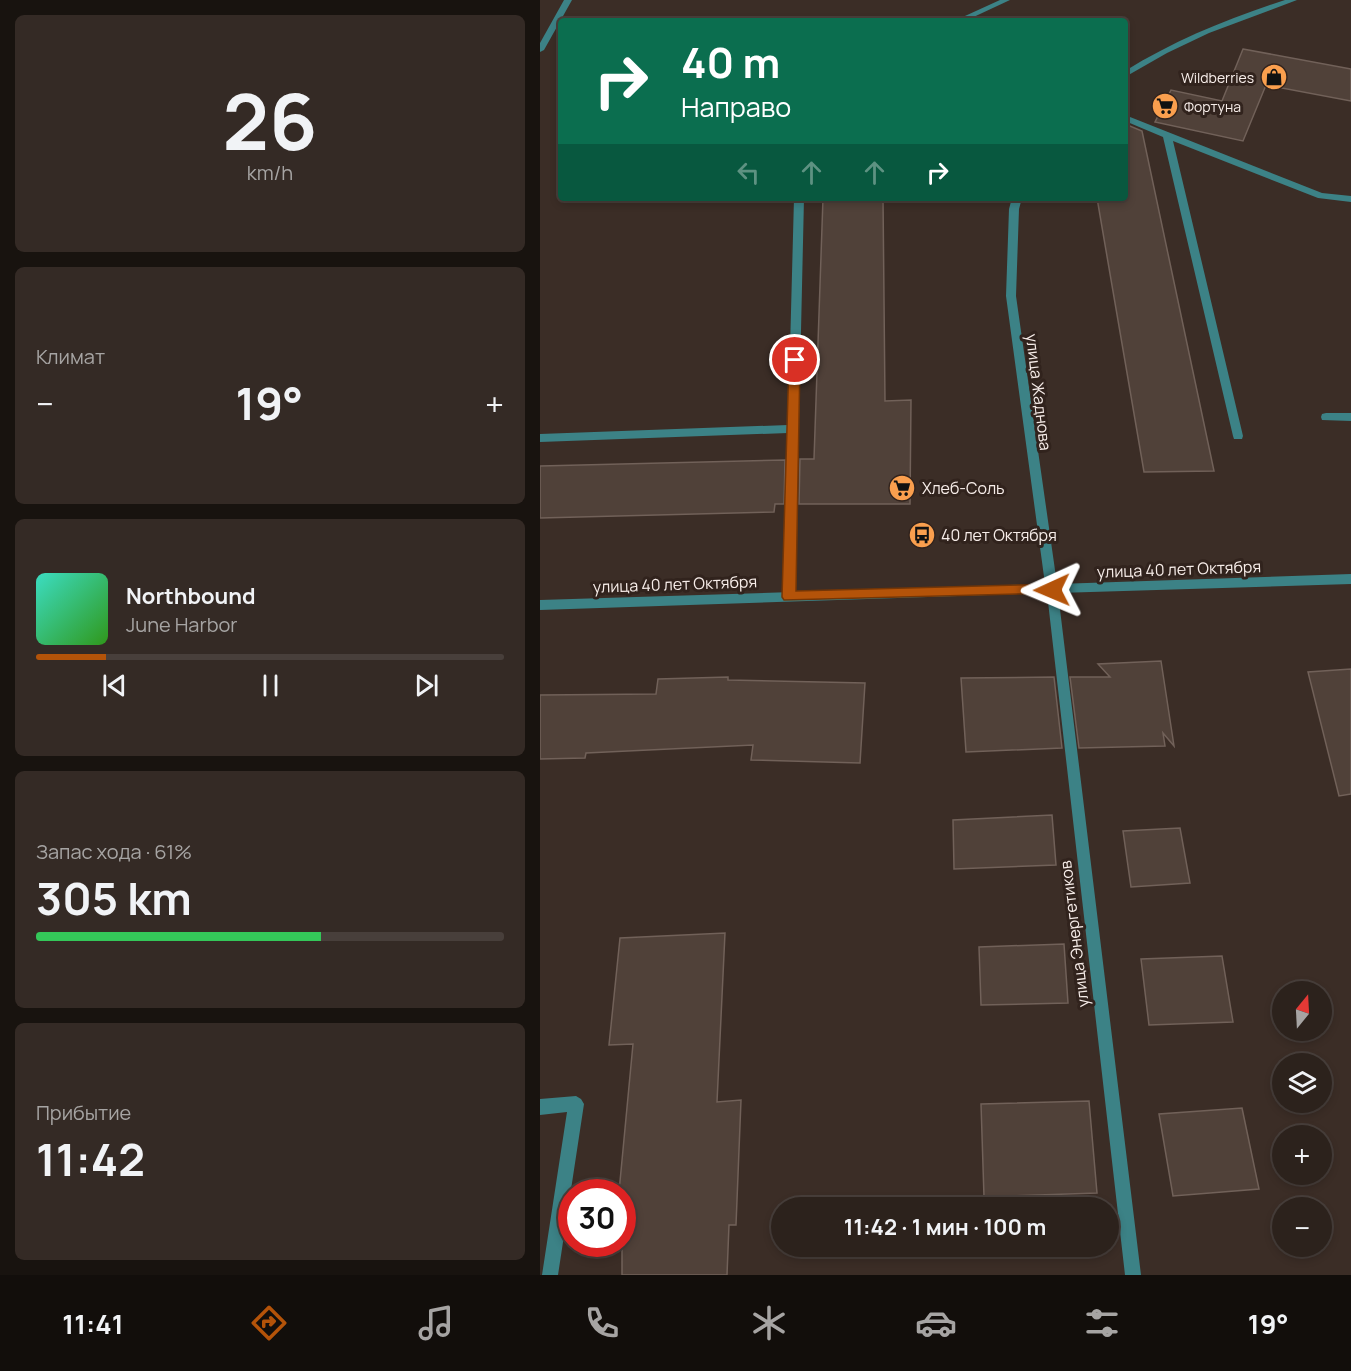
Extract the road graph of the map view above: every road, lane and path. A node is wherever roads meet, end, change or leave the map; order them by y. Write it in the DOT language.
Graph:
graph roads {
  1 [pos="568,0"];
  2 [pos="1006,0"];
  3 [pos="1293,0"];
  4 [pos="965,18"];
  5 [pos="540,50"];
  6 [pos="1128,73"];
  7 [pos="1128,119"];
  8 [pos="1167,136"];
  9 [pos="1351,199"];
  10 [pos="799,201"];
  11 [pos="1016,201"];
  12 [pos="1326,417"];
  13 [pos="1351,417"];
  14 [pos="793,429"];
  15 [pos="1238,436"];
  16 [pos="540,438"];
  17 [pos="1351,579"];
  18 [pos="1052,590"];
  19 [pos="789,597"];
  20 [pos="540,605"];
  21 [pos="540,1107"];
  22 [pos="550,1275"];
  23 [pos="1132,1275"];
  1 -- 5 [label="street"];
  2 -- 4 [label="street"];
  3 -- 6 [label="street"];
  7 -- 8 [label="street"];
  8 -- 9 [label="street"];
  8 -- 15 [label="street"];
  10 -- 14 [label="street"];
  11 -- 18 [label="street, улица Жаднова"];
  12 -- 13 [label="street"];
  14 -- 16 [label="street"];
  14 -- 19 [label="street"];
  17 -- 18 [label="street, улица 40 лет Октября"];
  18 -- 19 [label="street, улица 40 лет Октября"];
  18 -- 23 [label="street, улица Энергетиков"];
  19 -- 20 [label="street, улица 40 лет Октября"];
  21 -- 22 [label="street"];
}
